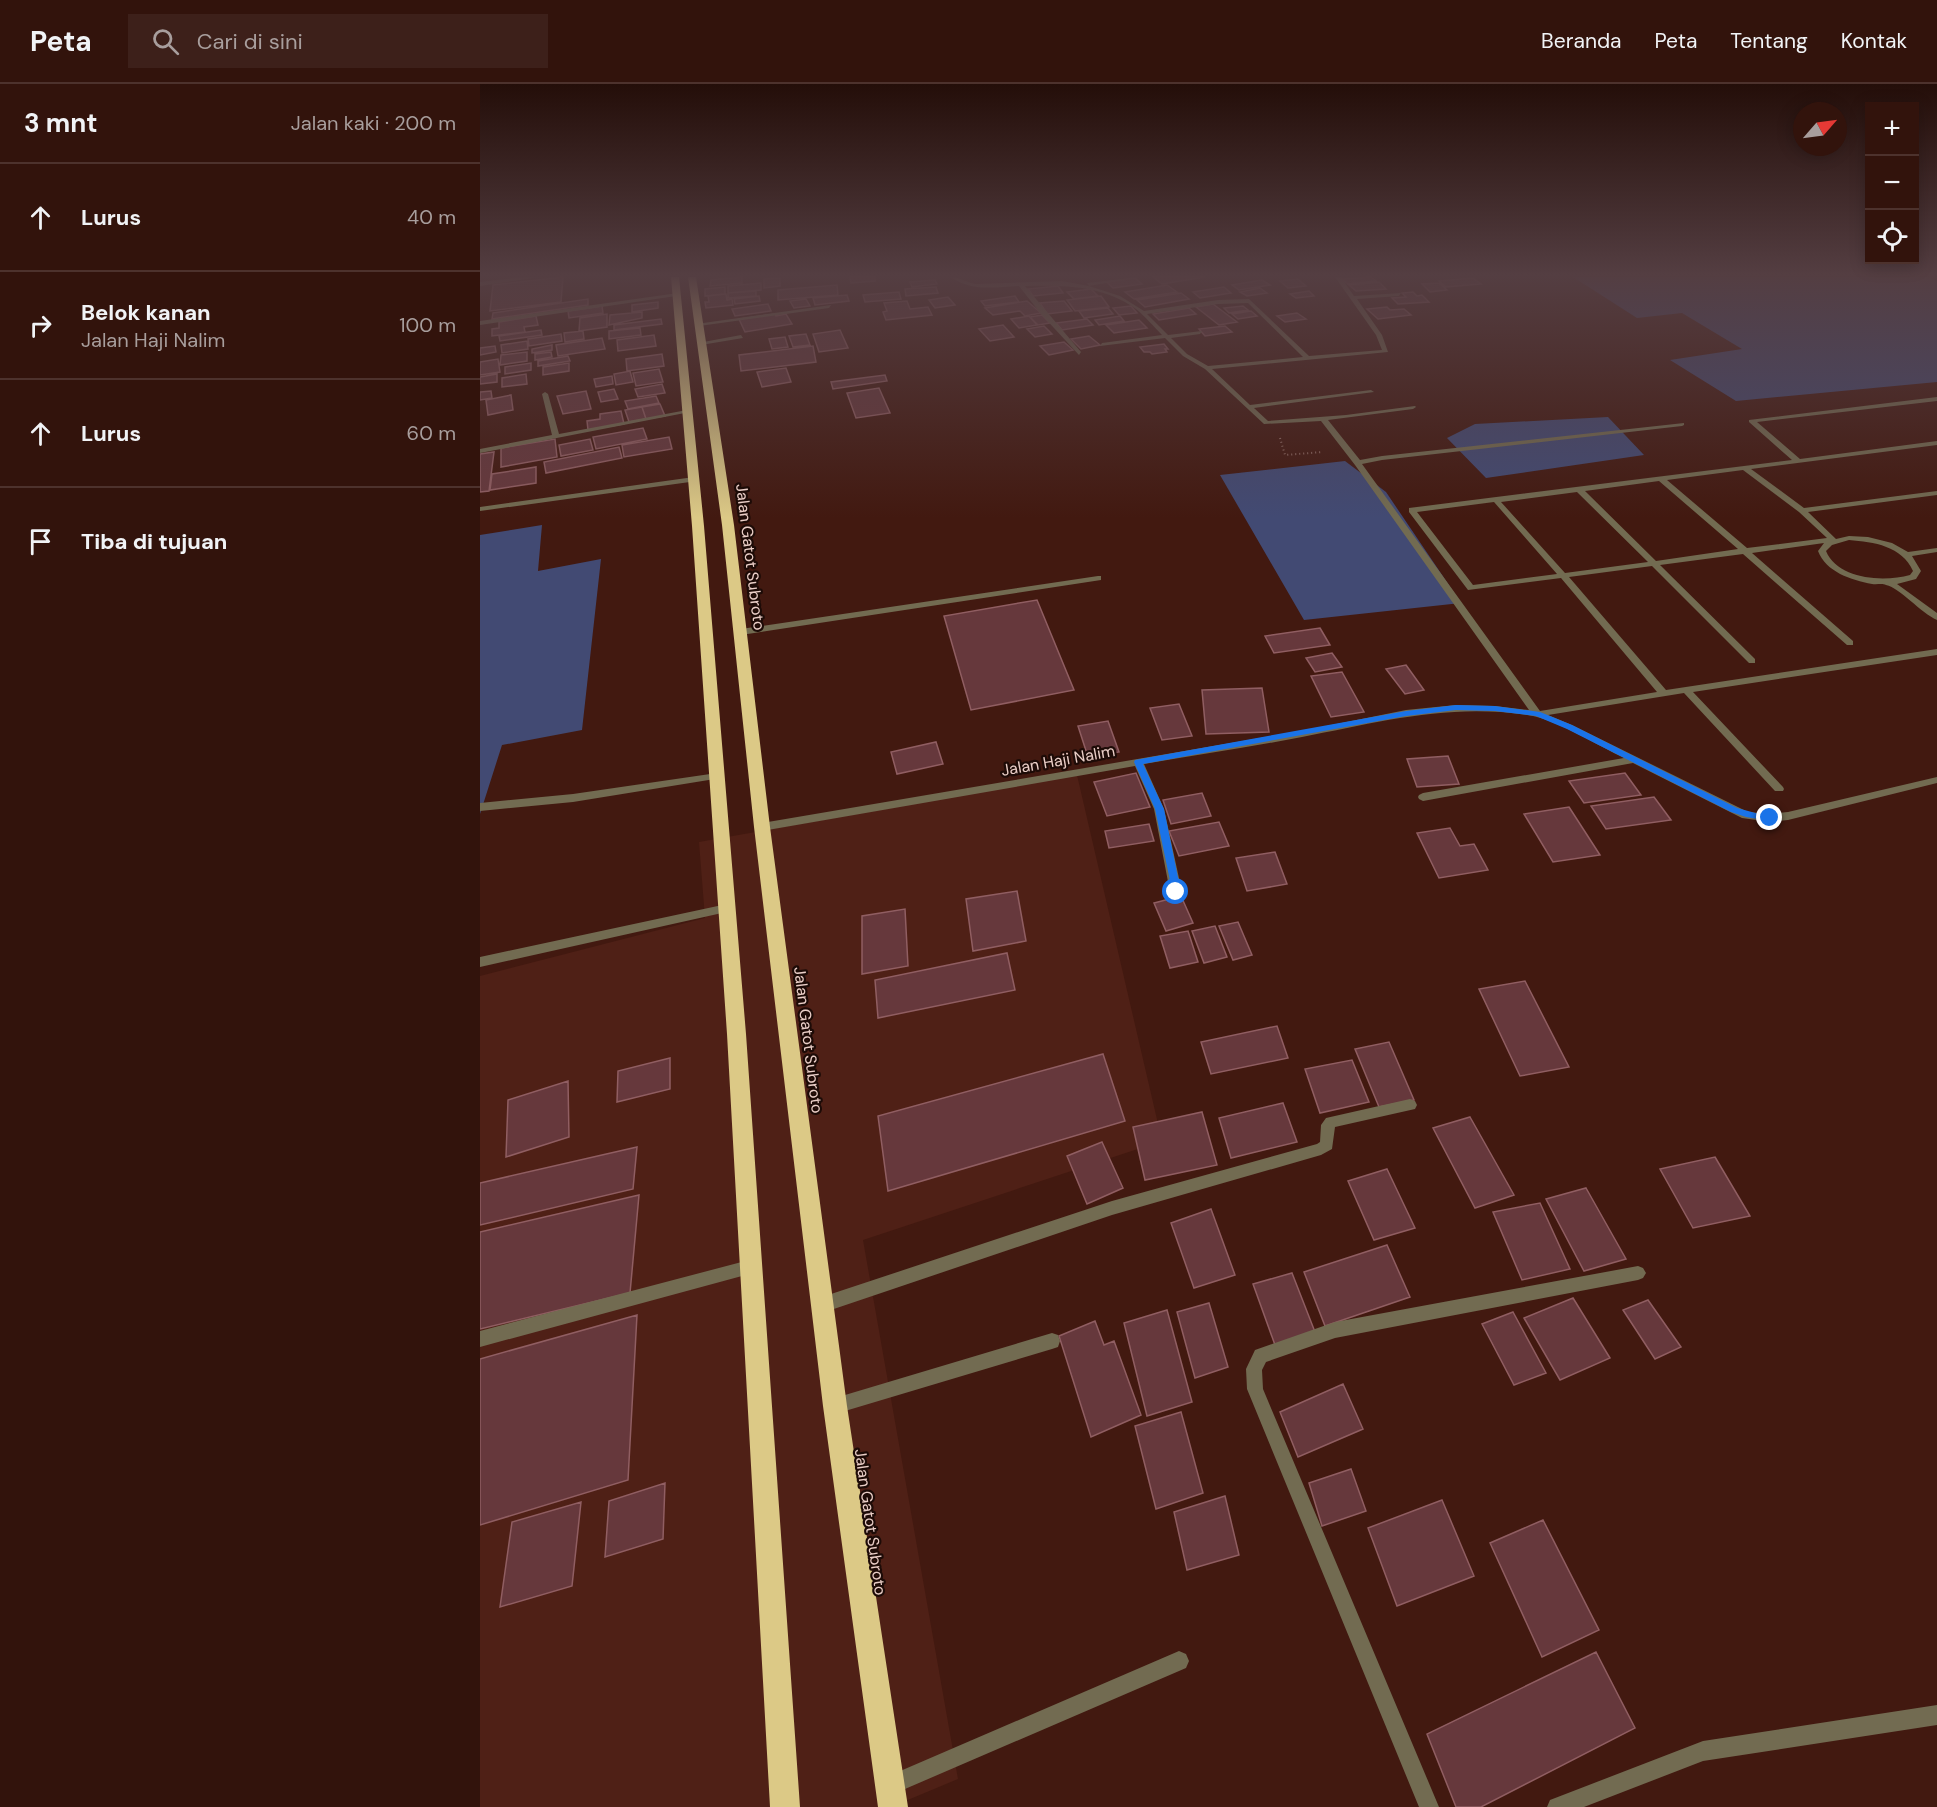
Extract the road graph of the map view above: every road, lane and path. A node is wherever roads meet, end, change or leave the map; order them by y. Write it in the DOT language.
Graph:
graph roads {
  1 [pos="682,357"];
  2 [pos="703,357"];
  3 [pos="1189,357"];
  4 [pos="1314,357"];
  5 [pos="1307,358"];
  6 [pos="1207,368"];
  7 [pos="1371,392"];
  8 [pos="545,394"];
  9 [pos="1937,399"];
  10 [pos="1247,407"];
  11 [pos="1413,407"];
  12 [pos="687,412"];
  13 [pos="1323,419"];
  14 [pos="1274,424"];
  15 [pos="1682,424"];
  16 [pos="556,436"];
  17 [pos="1937,443"];
  18 [pos="1345,449"];
  19 [pos="480,451"];
  20 [pos="1798,461"];
  21 [pos="1358,463"];
  22 [pos="1746,468"];
  23 [pos="694,479"];
  24 [pos="1661,479"];
  25 [pos="1580,490"];
  26 [pos="1937,493"];
  27 [pos="1496,500"];
  28 [pos="480,508"];
  29 [pos="1802,510"];
  30 [pos="1833,540"];
  31 [pos="1937,550"];
  32 [pos="1745,552"];
  33 [pos="1906,554"];
  34 [pos="1654,564"];
  35 [pos="1564,577"];
  36 [pos="1098,578"];
  37 [pos="1892,584"];
  38 [pos="1937,617"];
  39 [pos="741,632"];
  40 [pos="1850,643"];
  41 [pos="1937,652"];
  42 [pos="1752,661"];
  43 [pos="1686,690"];
  44 [pos="1663,693"];
  45 [pos="1537,714"];
  46 [pos="1633,760"];
  47 [pos="1138,762"];
  48 [pos="717,777"];
  49 [pos="1937,780"];
  50 [pos="1779,789"];
  51 [pos="1423,797"];
  52 [pos="480,807"];
  53 [pos="762,827"];
  54 [pos="1176,892"];
  55 [pos="727,908"];
  56 [pos="480,962"];
  57 [pos="1410,1105"];
  58 [pos="753,1266"];
  59 [pos="1638,1274"];
  60 [pos="822,1305"];
  61 [pos="480,1339"];
  62 [pos="1052,1341"];
  63 [pos="835,1406"];
  64 [pos="1179,1661"];
  65 [pos="1937,1715"];
  66 [pos="890,1785"];
  67 [pos="785,1807"];
  68 [pos="893,1807"];
  69 [pos="1429,1807"];
  70 [pos="1557,1807"];
  1 -- 12 [label="highway"];
  2 -- 39 [label="highway, Jalan Gatot Subroto"];
  3 -- 6 [label="street"];
  4 -- 5 [label="street"];
  5 -- 6 [label="street"];
  6 -- 10 [label="street"];
  7 -- 10 [label="street"];
  8 -- 16 [label="street"];
  9 -- 20 [label="street"];
  10 -- 14 [label="street"];
  11 -- 13 [label="street"];
  12 -- 16 [label="street"];
  12 -- 23 [label="highway"];
  13 -- 14 [label="street"];
  13 -- 18 [label="street"];
  14 -- 18 [label="path"];
  15 -- 21 [label="street"];
  16 -- 19 [label="street"];
  17 -- 20 [label="street"];
  18 -- 21 [label="street"];
  20 -- 22 [label="street"];
  21 -- 45 [label="street"];
  22 -- 24 [label="street"];
  22 -- 29 [label="street"];
  23 -- 28 [label="street"];
  23 -- 48 [label="highway"];
  24 -- 25 [label="street"];
  24 -- 32 [label="street"];
  25 -- 27 [label="street"];
  25 -- 34 [label="street"];
  26 -- 29 [label="street"];
  27 -- 35 [label="street"];
  27 -- 35 [label="street"];
  29 -- 30 [label="street"];
  30 -- 32 [label="street"];
  30 -- 33 [label="street"];
  30 -- 37 [label="street"];
  31 -- 33 [label="street"];
  32 -- 34 [label="street"];
  32 -- 40 [label="street"];
  33 -- 37 [label="street"];
  34 -- 35 [label="street"];
  34 -- 42 [label="street"];
  35 -- 44 [label="street"];
  36 -- 39 [label="street"];
  37 -- 38 [label="street"];
  39 -- 53 [label="highway, Jalan Gatot Subroto"];
  41 -- 43 [label="street"];
  43 -- 44 [label="street"];
  43 -- 50 [label="street"];
  44 -- 45 [label="street"];
  45 -- 46 [label="street"];
  45 -- 47 [label="street, Jalan Haji Nalim"];
  46 -- 49 [label="street"];
  46 -- 51 [label="street"];
  47 -- 53 [label="street, Jalan Haji Nalim"];
  47 -- 54 [label="street"];
  48 -- 52 [label="street"];
  48 -- 55 [label="highway"];
  53 -- 60 [label="highway, Jalan Gatot Subroto"];
  55 -- 56 [label="street"];
  55 -- 58 [label="highway"];
  57 -- 60 [label="street"];
  58 -- 61 [label="street"];
  58 -- 67 [label="highway"];
  59 -- 69 [label="street"];
  60 -- 63 [label="highway, Jalan Gatot Subroto"];
  62 -- 63 [label="street"];
  63 -- 66 [label="highway, Jalan Gatot Subroto"];
  64 -- 66 [label="street"];
  65 -- 70 [label="street"];
  66 -- 68 [label="highway, Jalan Gatot Subroto"];
}
